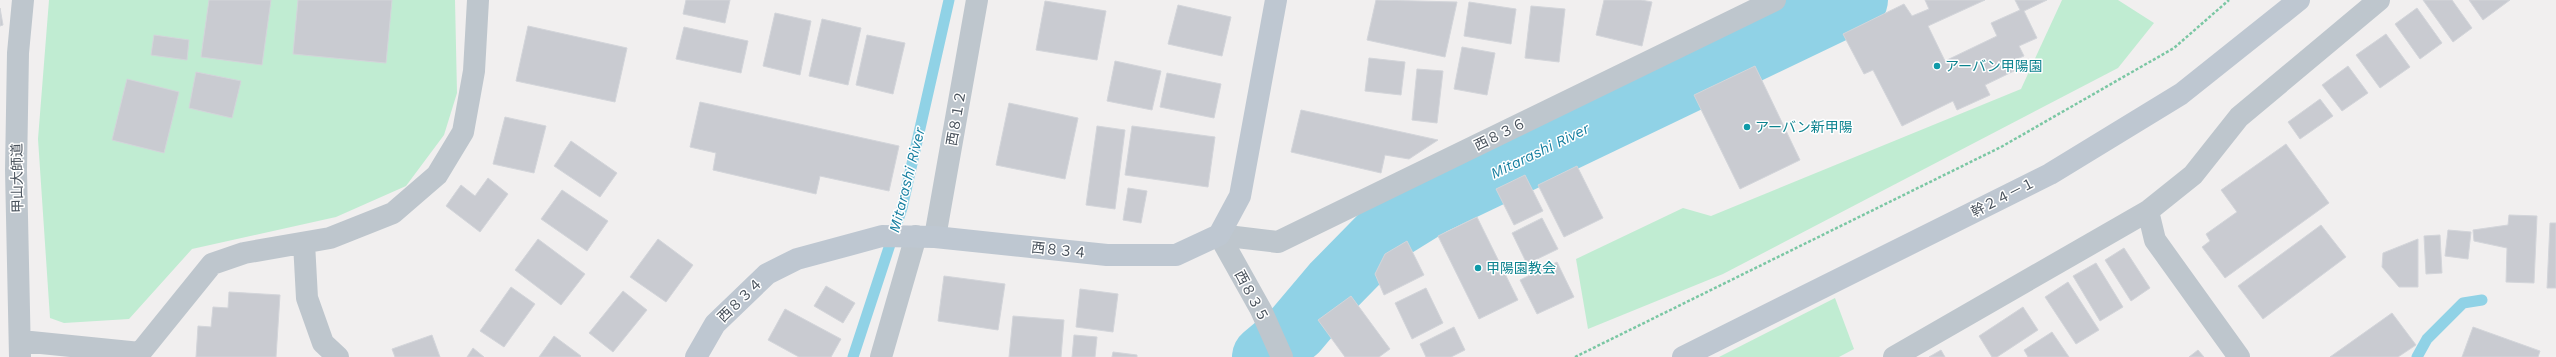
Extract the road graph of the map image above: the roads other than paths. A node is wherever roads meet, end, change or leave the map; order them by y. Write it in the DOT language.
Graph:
graph roads {
  1 [pos="23,0"];
  2 [pos="478,0"];
  3 [pos="977,0"];
  4 [pos="1276,0"];
  5 [pos="1775,0"];
  6 [pos="2299,0"];
  7 [pos="2379,0"];
  8 [pos="2148,211"];
  9 [pos="1219,235"];
  10 [pos="922,237"];
  11 [pos="304,243"];
  12 [pos="20,349"];
  13 [pos="338,357"];
  14 [pos="696,357"];
  15 [pos="881,357"];
  16 [pos="1282,357"];
  17 [pos="1683,357"];
  18 [pos="1894,357"];
  19 [pos="2239,357"];
  1 -- 12 [label="street, 甲山大師道"];
  2 -- 11 [label="street"];
  3 -- 10 [label="street, 西８１２"];
  4 -- 9 [label="street"];
  5 -- 9 [label="street, 西８３６"];
  6 -- 17 [label="street, 幹２４－１"];
  7 -- 8 [label="street"];
  8 -- 18 [label="street"];
  8 -- 19 [label="street"];
  9 -- 10 [label="street, 西８３４"];
  9 -- 16 [label="street, 西８３５"];
  10 -- 14 [label="street, 西８３４"];
  10 -- 15 [label="street, 西８１２"];
  11 -- 12 [label="street"];
  11 -- 13 [label="street"];
}
